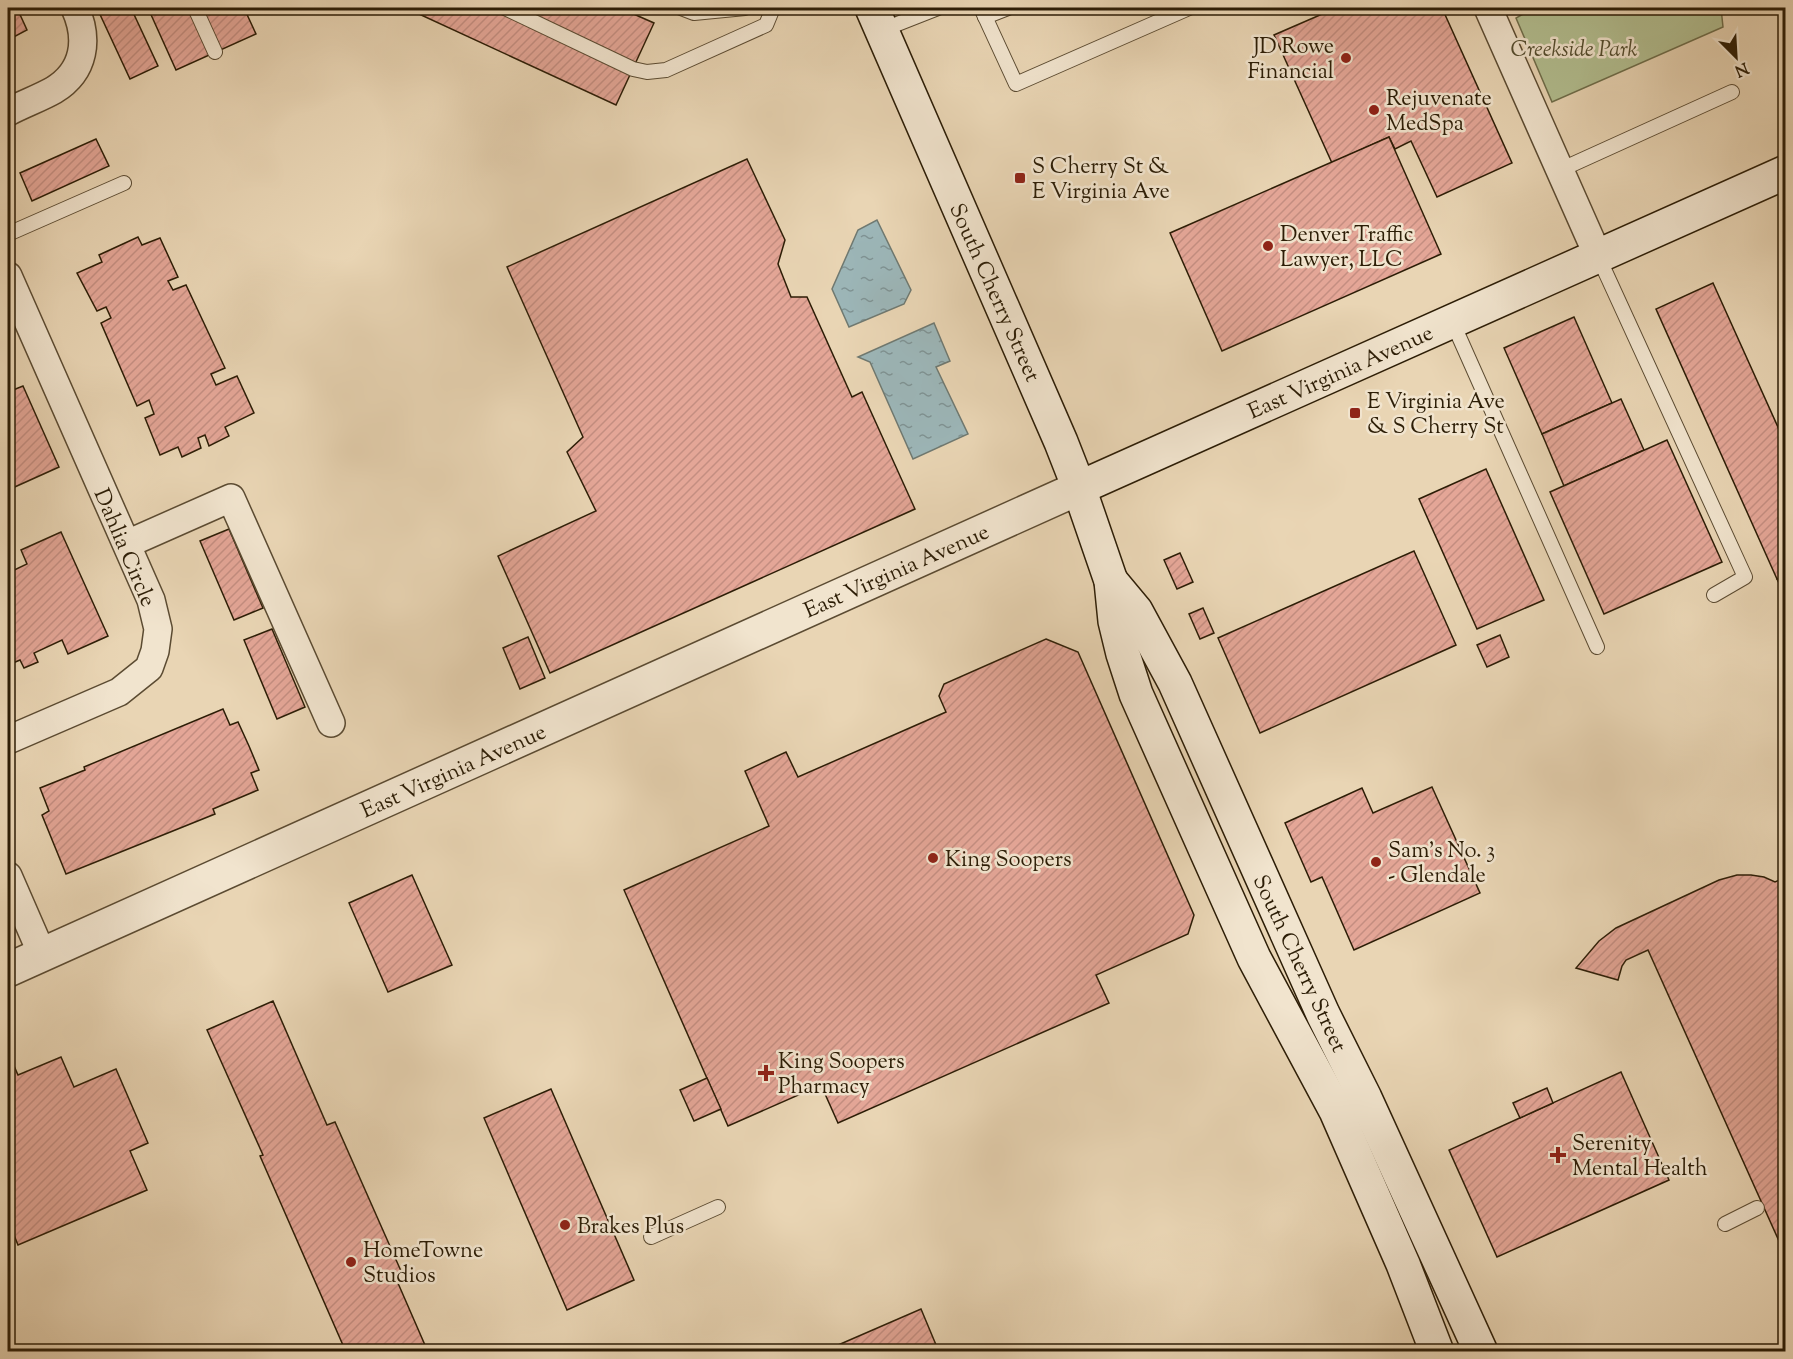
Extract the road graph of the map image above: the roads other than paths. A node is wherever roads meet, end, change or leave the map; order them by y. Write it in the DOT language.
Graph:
graph roads {
  1 [pos="75,8"];
  2 [pos="195,8"];
  3 [pos="505,8"];
  4 [pos="681,8"];
  5 [pos="745,8"];
  6 [pos="773,8"];
  7 [pos="938,8"];
  8 [pos="1008,8"];
  9 [pos="1190,8"];
  10 [pos="1488,8"];
  11 [pos="983,12"];
  12 [pos="877,19"];
  13 [pos="215,52"];
  14 [pos="1732,92"];
  15 [pos="8,112"];
  16 [pos="1560,170"];
  17 [pos="1785,172"];
  18 [pos="124,183"];
  19 [pos="8,234"];
  20 [pos="1598,256"];
  21 [pos="8,276"];
  22 [pos="16,320"];
  23 [pos="1452,321"];
  24 [pos="1079,488"];
  25 [pos="127,544"];
  26 [pos="1111,581"];
  27 [pos="1713,596"];
  28 [pos="1597,647"];
  29 [pos="331,723"];
  30 [pos="8,740"];
  31 [pos="8,876"];
  32 [pos="42,954"];
  33 [pos="8,970"];
  34 [pos="718,1207"];
  35 [pos="1757,1208"];
  36 [pos="1725,1224"];
  37 [pos="651,1237"];
  38 [pos="1437,1352"];
  39 [pos="1481,1352"];
  1 -- 15 [label="street"];
  2 -- 13 [label="lane"];
  3 -- 6 [label="lane"];
  4 -- 5 [label="lane"];
  7 -- 12 [label="lane"];
  8 -- 11 [label="lane"];
  9 -- 11 [label="lane"];
  10 -- 16 [label="street"];
  12 -- 24 [label="main road, South Cherry Street"];
  14 -- 16 [label="lane"];
  16 -- 20 [label="street"];
  17 -- 20 [label="main road, East Virginia Avenue"];
  18 -- 19 [label="lane"];
  20 -- 23 [label="main road, East Virginia Avenue"];
  20 -- 27 [label="lane"];
  21 -- 22 [label="street, Dahlia Circle"];
  22 -- 25 [label="street, Dahlia Circle"];
  23 -- 24 [label="main road, East Virginia Avenue"];
  23 -- 28 [label="lane"];
  24 -- 26 [label="main road, South Cherry Street"];
  24 -- 32 [label="main road, East Virginia Avenue"];
  25 -- 29 [label="street"];
  25 -- 30 [label="street, Dahlia Circle"];
  26 -- 38 [label="main road, South Cherry Street"];
  26 -- 39 [label="main road, South Cherry Street"];
  31 -- 32 [label="street"];
  32 -- 33 [label="main road, East Virginia Avenue"];
  34 -- 37 [label="lane"];
  35 -- 36 [label="lane"];
}
